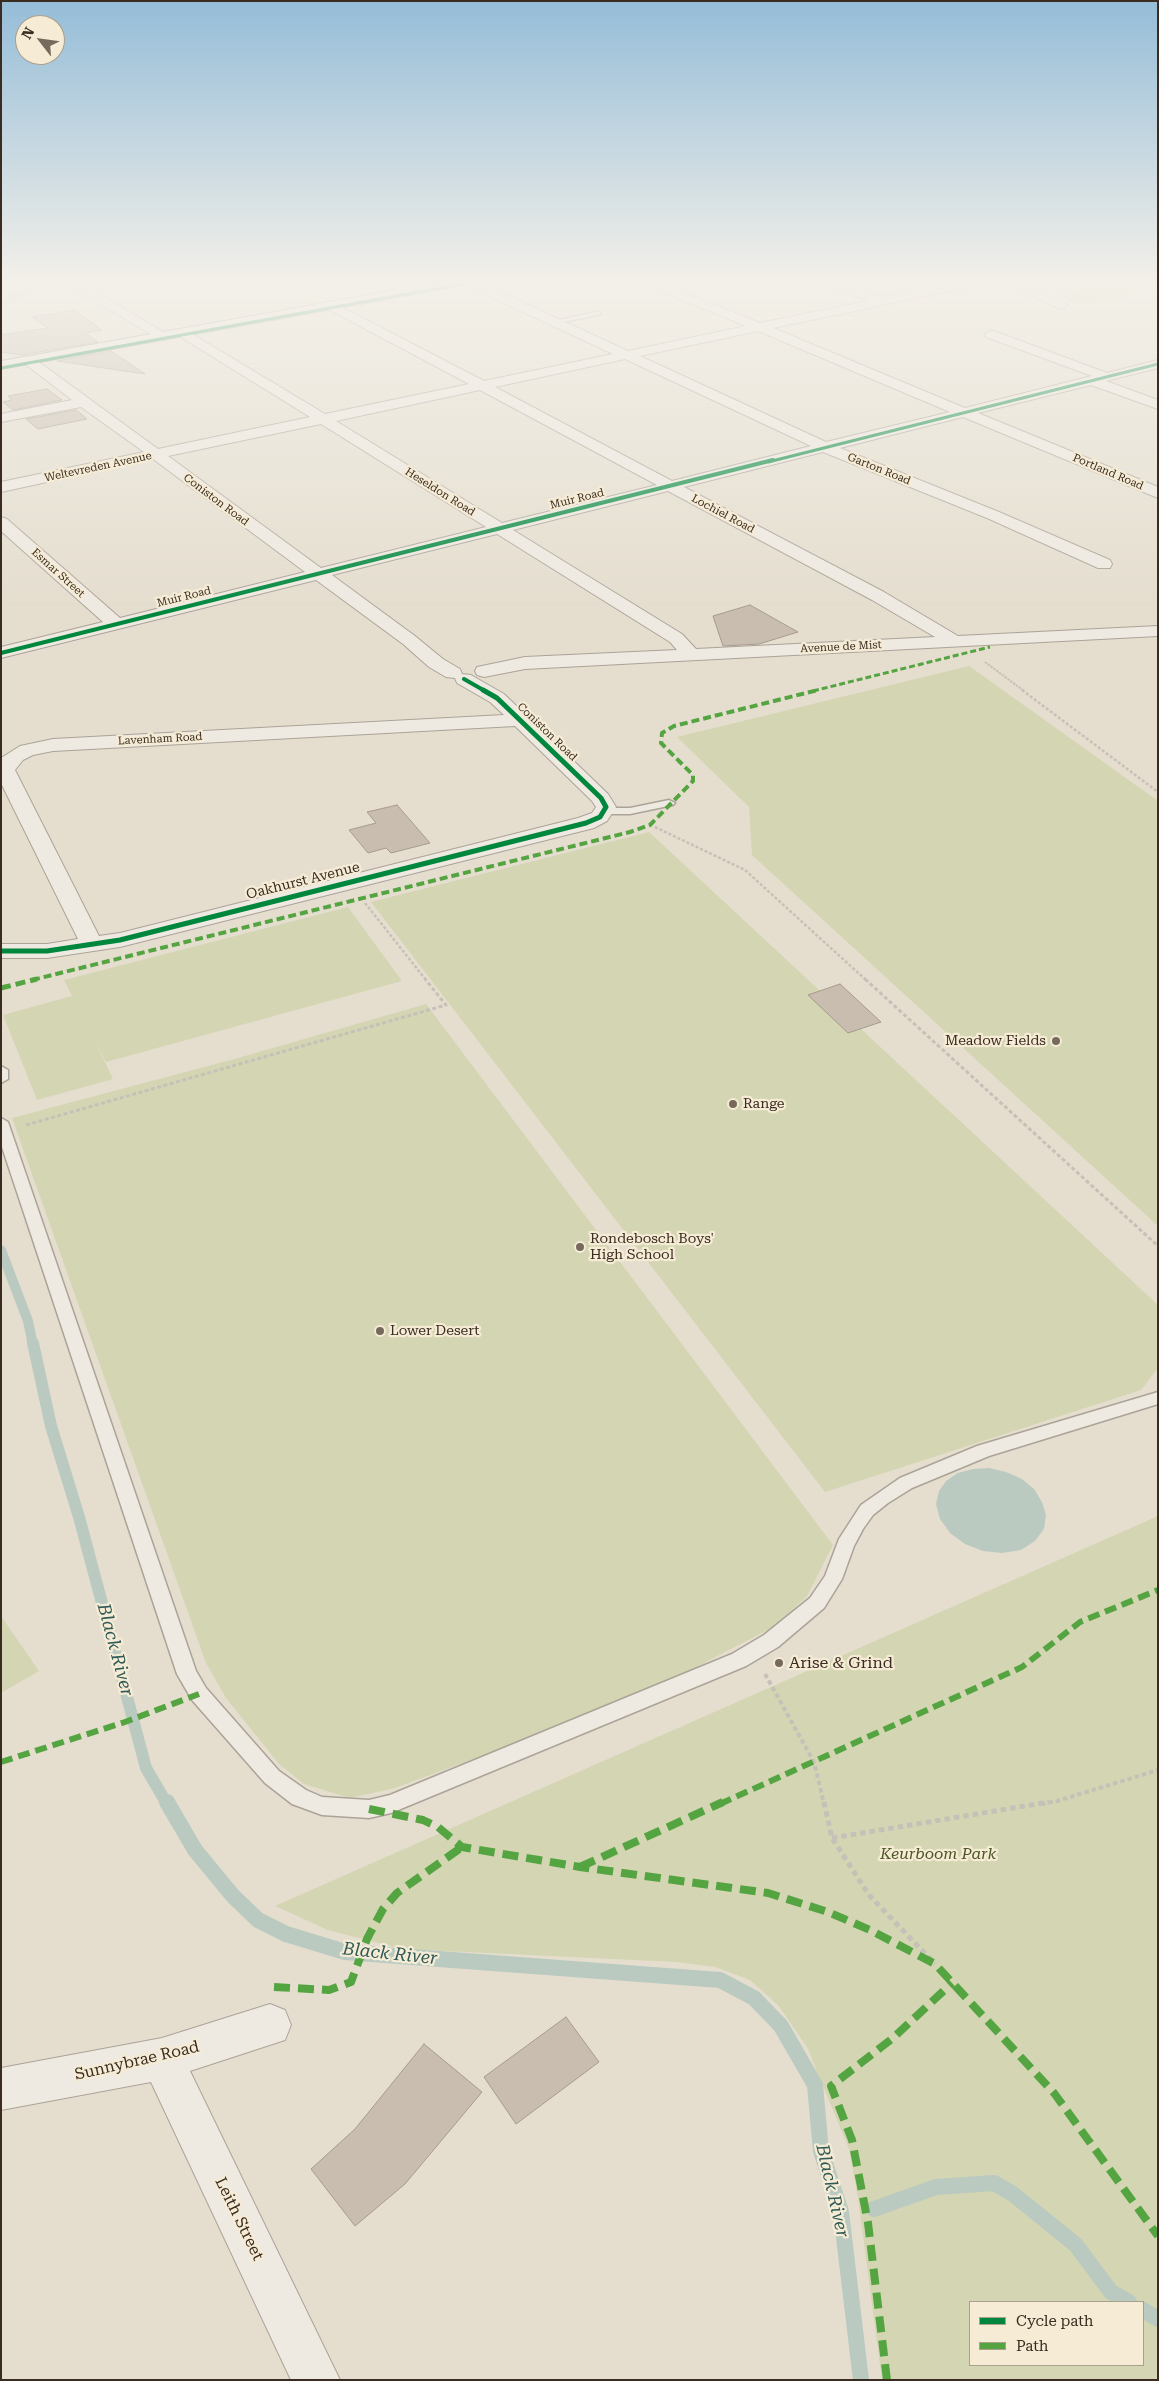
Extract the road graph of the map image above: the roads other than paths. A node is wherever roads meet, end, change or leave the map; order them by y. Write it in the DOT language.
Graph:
graph roads {
  1 [pos="68,390"];
  2 [pos="276,390"];
  3 [pos="461,390"];
  4 [pos="489,390"];
  5 [pos="702,390"];
  6 [pos="911,390"];
  7 [pos="1050,390"];
  8 [pos="1124,390"];
  9 [pos="84,402"];
  10 [pos="1158,405"];
  11 [pos="964,412"];
  12 [pos="1,418"];
  13 [pos="322,419"];
  14 [pos="824,447"];
  15 [pos="156,455"];
  16 [pos="670,486"];
  17 [pos="1,487"];
  18 [pos="1158,493"];
  19 [pos="1,522"];
  20 [pos="500,529"];
  21 [pos="1104,564"];
  22 [pos="316,574"];
  23 [pos="116,624"];
  24 [pos="1158,631"];
  25 [pos="954,642"];
  26 [pos="1,653"];
  27 [pos="692,655"];
  28 [pos="472,675"];
  29 [pos="520,720"];
  30 [pos="669,803"];
  31 [pos="605,811"];
  32 [pos="92,945"];
  33 [pos="1,951"];
  34 [pos="1,1070"];
  35 [pos="1,1078"];
  36 [pos="3,1127"];
  37 [pos="1158,1398"];
  38 [pos="270,2025"];
  39 [pos="162,2058"];
  40 [pos="1,2089"];
  41 [pos="315,2379"];
  1 -- 9 [label="street, Coniston Road"];
  2 -- 13 [label="street, Heseldon Road"];
  3 -- 13 [label="street, Weltevreden Avenue"];
  4 -- 16 [label="street, Lochiel Road"];
  5 -- 14 [label="street, Garton Road"];
  6 -- 11 [label="street, Portland Road"];
  7 -- 11 [label="street, Muir Road"];
  8 -- 10 [label="street"];
  9 -- 12 [label="street"];
  9 -- 15 [label="street, Coniston Road"];
  11 -- 14 [label="street, Muir Road"];
  11 -- 18 [label="street, Portland Road"];
  13 -- 15 [label="street, Weltevreden Avenue"];
  13 -- 20 [label="street, Heseldon Road"];
  14 -- 16 [label="street, Muir Road"];
  14 -- 21 [label="street, Garton Road"];
  15 -- 17 [label="street, Weltevreden Avenue"];
  15 -- 22 [label="street, Coniston Road"];
  16 -- 20 [label="street, Muir Road"];
  16 -- 25 [label="street, Lochiel Road"];
  19 -- 23 [label="street, Esmar Street"];
  20 -- 22 [label="street, Muir Road"];
  20 -- 27 [label="street, Heseldon Road"];
  22 -- 23 [label="street, Muir Road"];
  22 -- 28 [label="street, Coniston Road"];
  23 -- 26 [label="street, Muir Road"];
  24 -- 25 [label="street, Avenue de Mist"];
  25 -- 27 [label="street, Avenue de Mist"];
  27 -- 28 [label="street, Avenue de Mist"];
  28 -- 29 [label="street, Coniston Road"];
  29 -- 31 [label="street, Coniston Road"];
  29 -- 32 [label="street, Lavenham Road"];
  30 -- 31 [label="lane"];
  31 -- 32 [label="street, Oakhurst Avenue"];
  32 -- 33 [label="street, Oakhurst Avenue"];
  34 -- 35 [label="lane"];
  36 -- 37 [label="lane"];
  38 -- 39 [label="street, Sunnybrae Road"];
  39 -- 40 [label="street, Sunnybrae Road"];
  39 -- 41 [label="street, Leith Street"];
}
